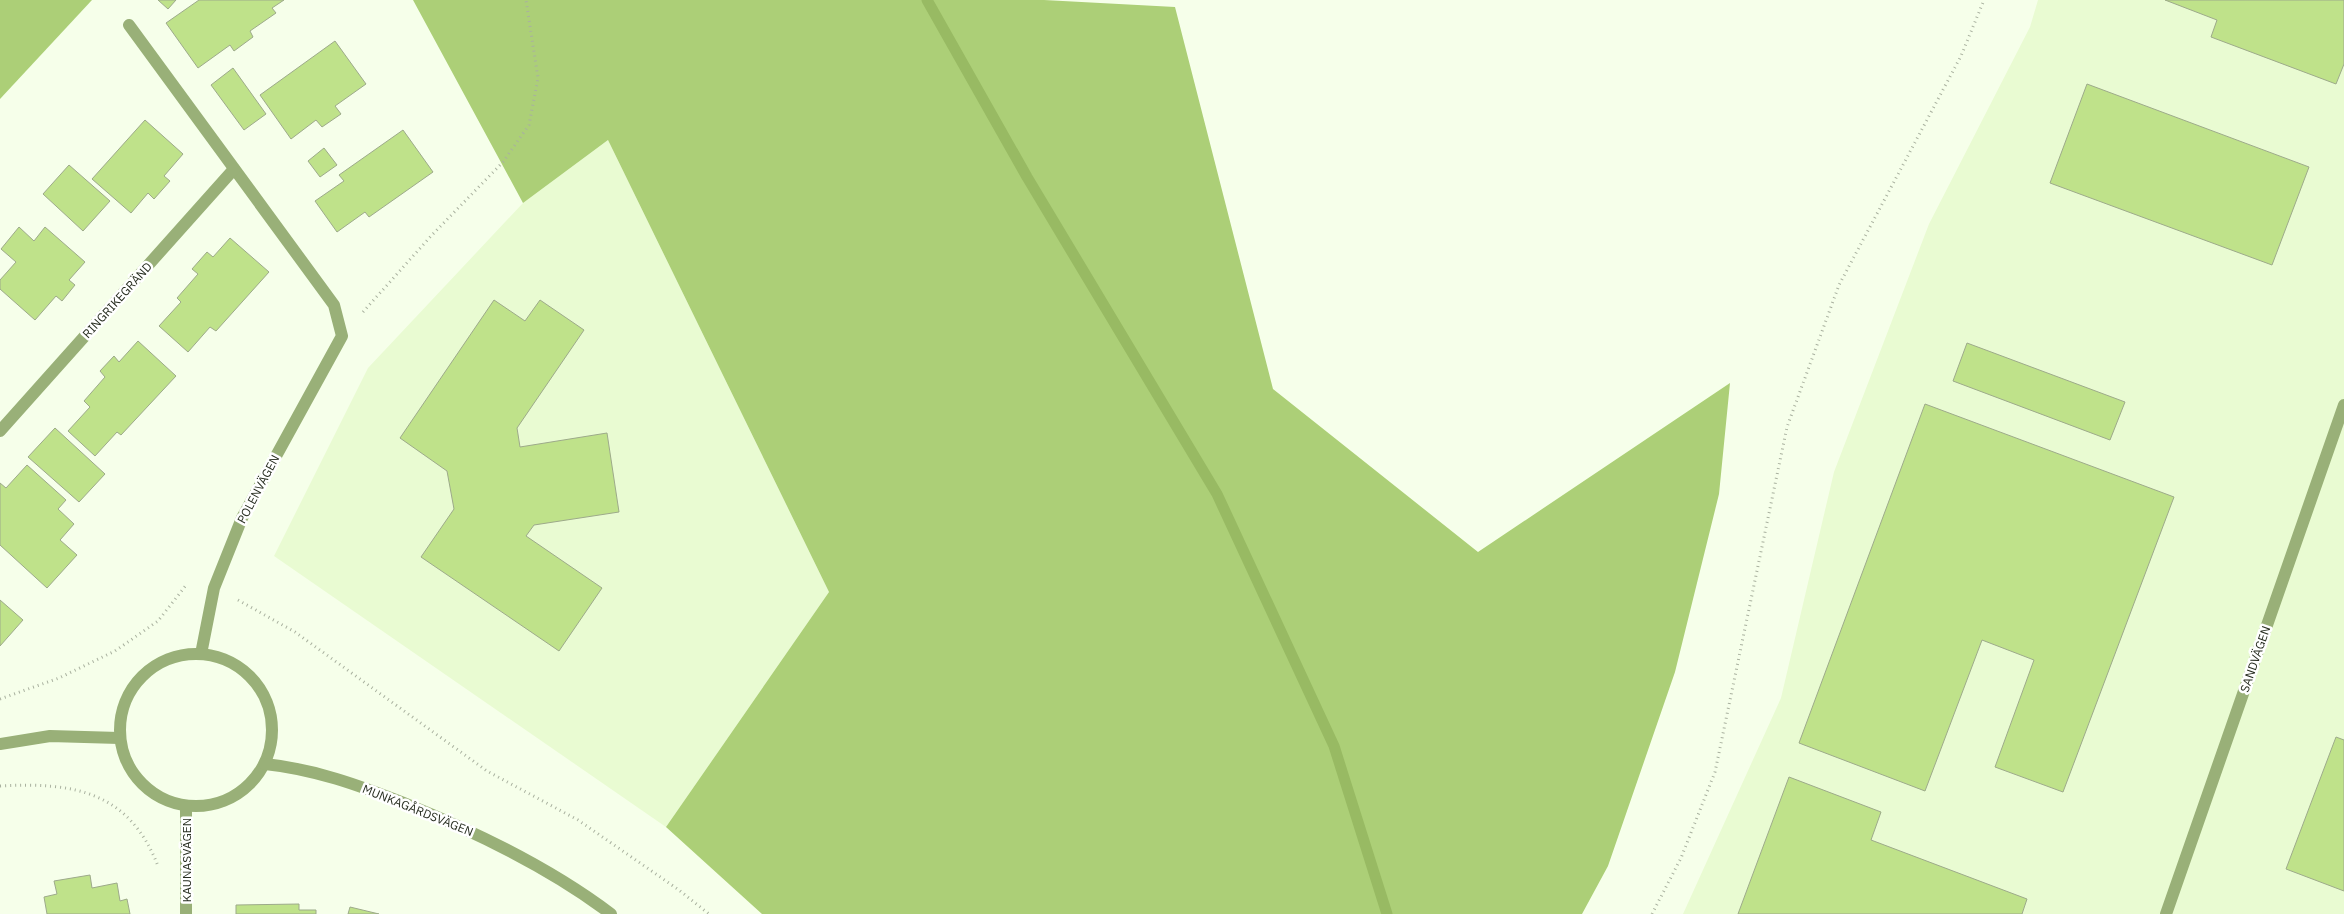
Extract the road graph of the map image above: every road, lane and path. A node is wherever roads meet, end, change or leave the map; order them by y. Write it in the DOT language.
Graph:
graph roads {
  1 [pos="526,0"];
  2 [pos="1984,0"];
  3 [pos="129,25"];
  4 [pos="234,169"];
  5 [pos="378,294"];
  6 [pos="2344,405"];
  7 [pos="0,431"];
  8 [pos="214,588"];
  9 [pos="201,654"];
  10 [pos="0,699"];
  11 [pos="119,738"];
  12 [pos="0,744"];
  13 [pos="265,764"];
  14 [pos="0,786"];
  15 [pos="186,807"];
  16 [pos="159,874"];
  17 [pos="186,914"];
  18 [pos="612,914"];
  19 [pos="709,914"];
  20 [pos="1652,914"];
  21 [pos="2166,914"];
  1 -- 5 [label="path"];
  2 -- 20 [label="path"];
  3 -- 4 [label="street"];
  4 -- 7 [label="street, RINGRIKEGRÄND"];
  4 -- 8 [label="street, POLENVÄGEN"];
  6 -- 21 [label="street, SANDVÄGEN"];
  8 -- 9 [label="street, POLENVÄGEN"];
  8 -- 10 [label="path"];
  8 -- 19 [label="path"];
  9 -- 11 [label="street"];
  9 -- 13 [label="street"];
  11 -- 12 [label="street"];
  11 -- 15 [label="street"];
  13 -- 15 [label="street"];
  13 -- 18 [label="street, MUNKAGÅRDSVÄGEN"];
  14 -- 16 [label="path"];
  15 -- 17 [label="street, KAUNASVÄGEN"];
}
